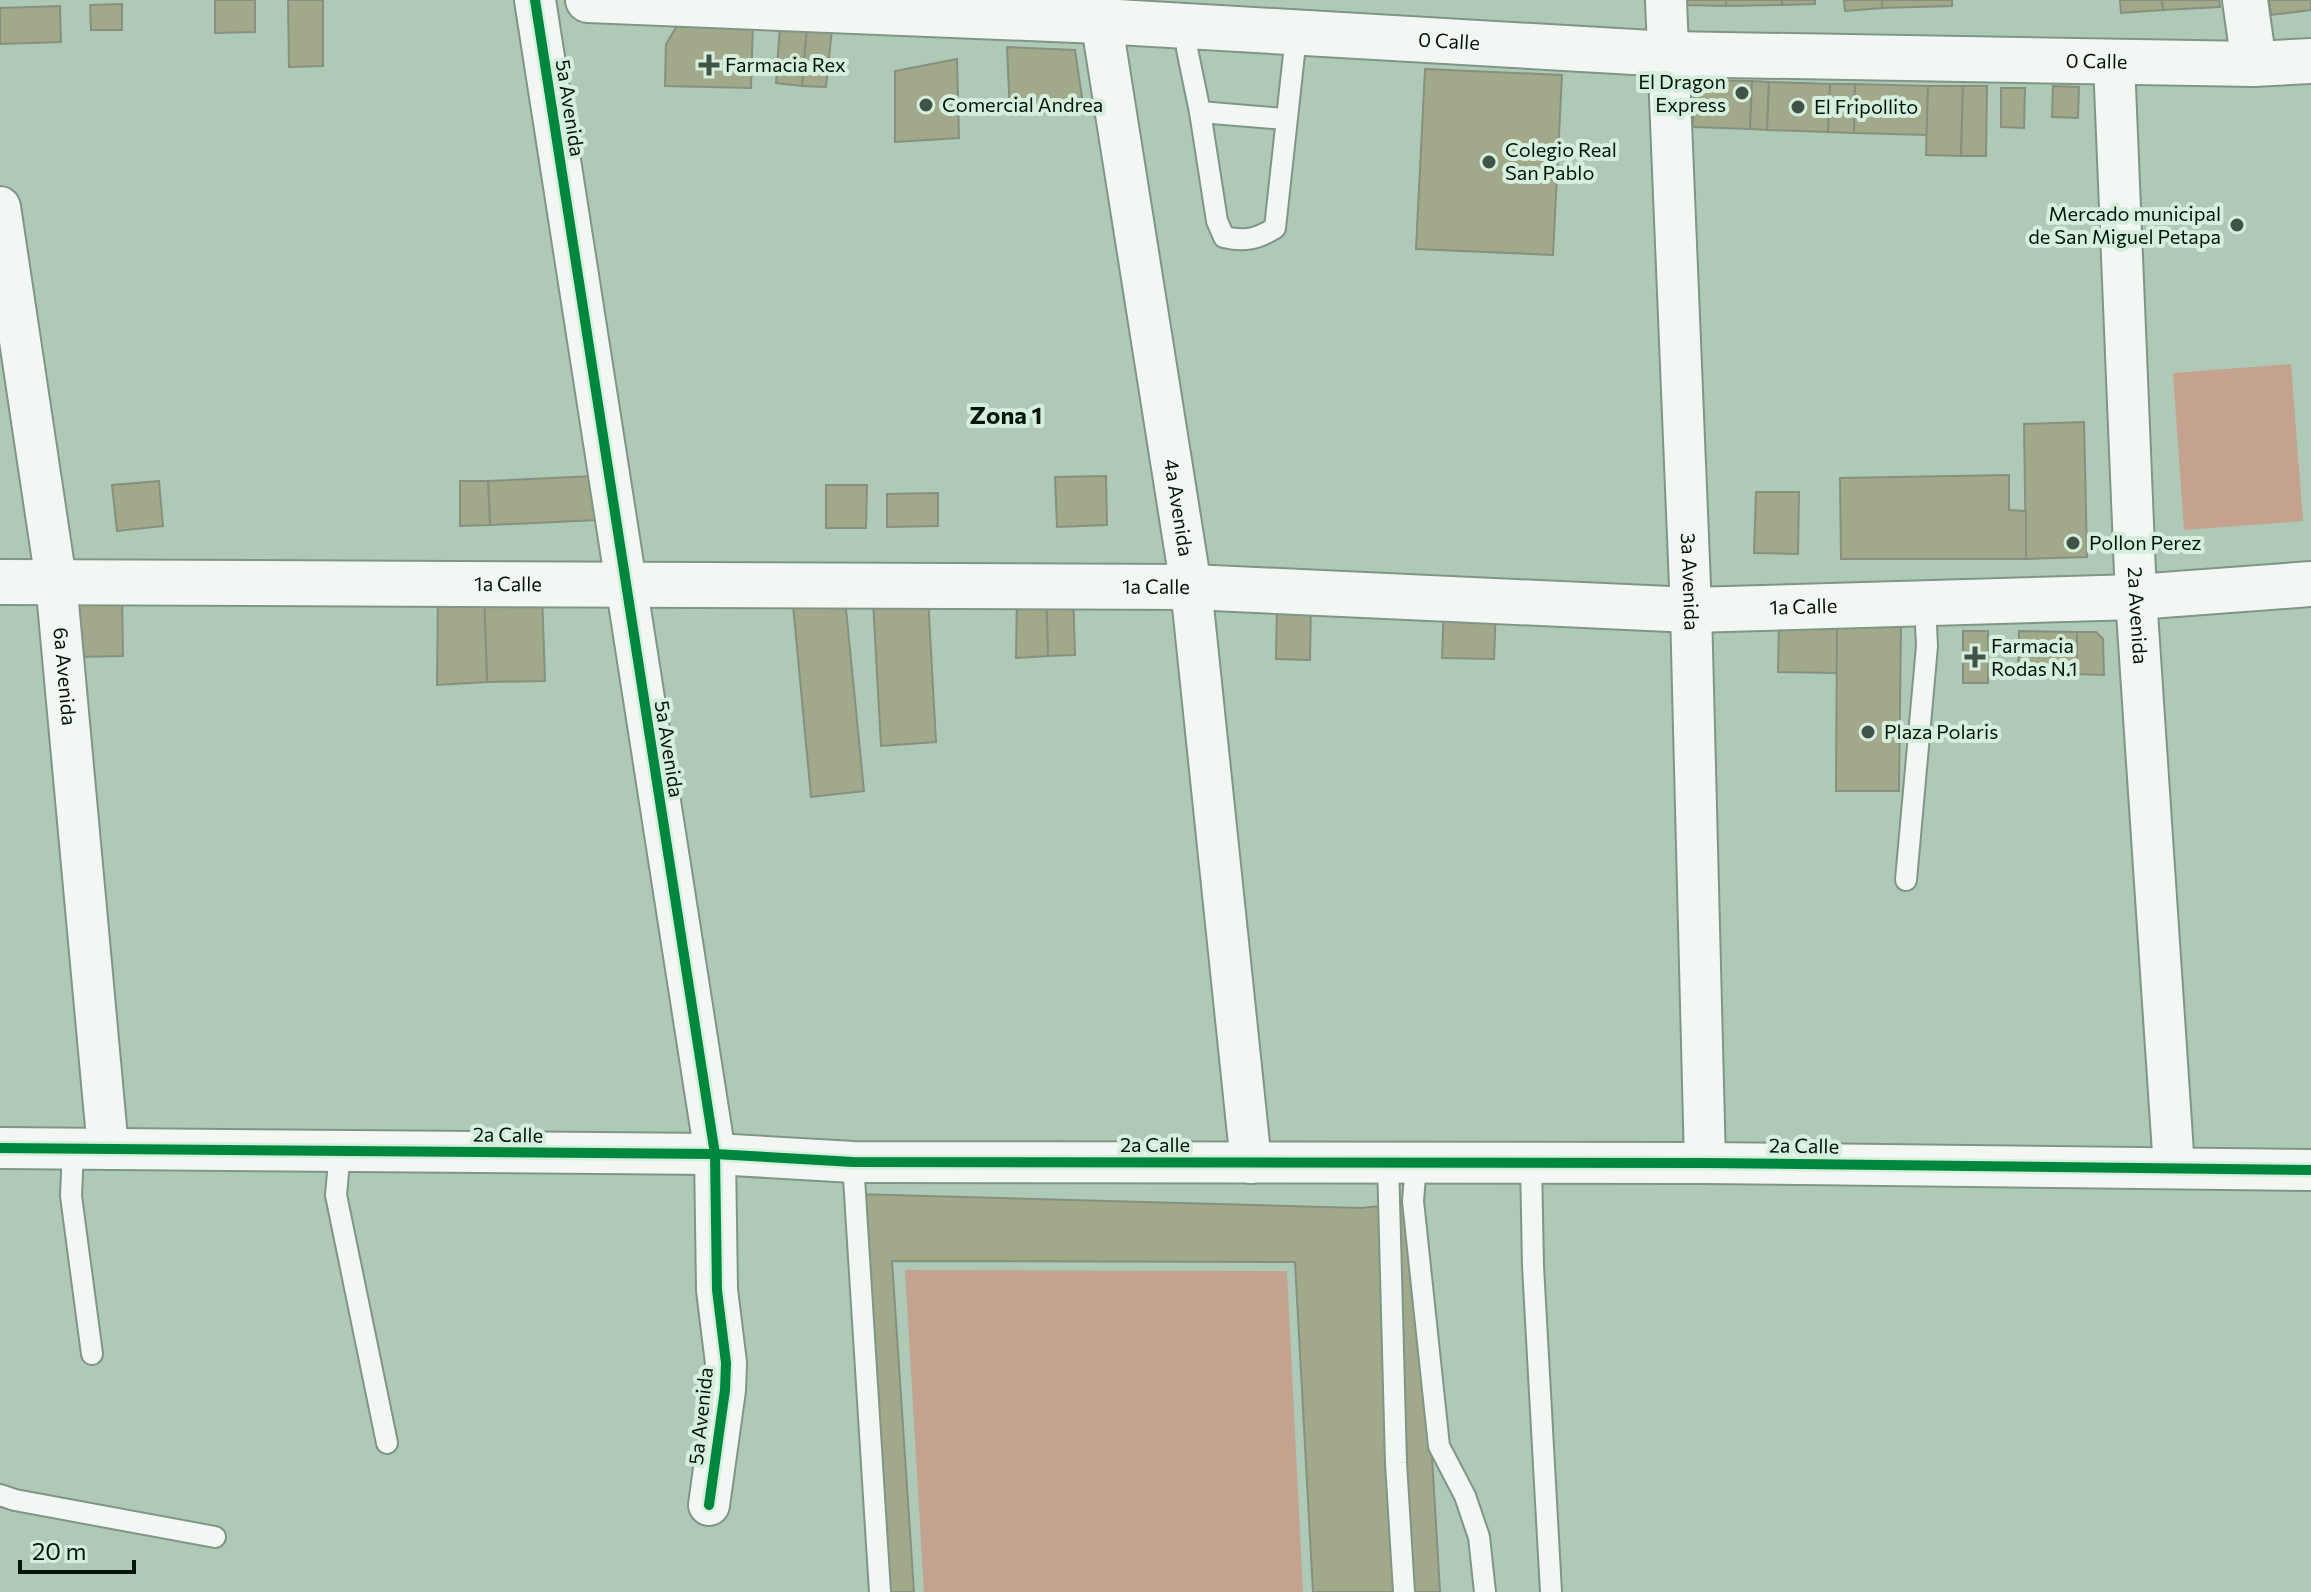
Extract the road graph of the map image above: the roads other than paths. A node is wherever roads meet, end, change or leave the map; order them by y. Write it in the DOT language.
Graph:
graph roads {
  1 [pos="535,0"];
  2 [pos="588,0"];
  3 [pos="1666,0"];
  4 [pos="2245,0"];
  5 [pos="1099,10"];
  6 [pos="1188,26"];
  7 [pos="1292,32"];
  8 [pos="1669,54"];
  9 [pos="2311,61"];
  10 [pos="2114,62"];
  11 [pos="2254,64"];
  12 [pos="1200,112"];
  13 [pos="1285,119"];
  14 [pos="0,207"];
  15 [pos="56,581"];
  16 [pos="0,582"];
  17 [pos="2311,584"];
  18 [pos="625,586"];
  19 [pos="1191,587"];
  20 [pos="2136,597"];
  21 [pos="1925,604"];
  22 [pos="1691,610"];
  23 [pos="1906,880"];
  24 [pos="0,1148"];
  25 [pos="90,1149"];
  26 [pos="340,1151"];
  27 [pos="715,1154"];
  28 [pos="853,1162"];
  29 [pos="1402,1162"];
  30 [pos="1251,1163"];
  31 [pos="1531,1163"];
  32 [pos="1705,1163"];
  33 [pos="2174,1168"];
  34 [pos="2311,1170"];
  35 [pos="92,1354"];
  36 [pos="387,1443"];
  37 [pos="0,1495"];
  38 [pos="709,1505"];
  39 [pos="215,1537"];
  40 [pos="880,1592"];
  41 [pos="1404,1592"];
  42 [pos="1485,1592"];
  43 [pos="1551,1592"];
  1 -- 18 [label="street, 5a Avenida"];
  2 -- 5 [label="main road, 0 Calle"];
  3 -- 8 [label="street, 3a Avenida"];
  4 -- 11 [label="main road"];
  5 -- 6 [label="main road, 0 Calle"];
  5 -- 19 [label="street, 4a Avenida"];
  6 -- 7 [label="main road, 0 Calle"];
  6 -- 12 [label="lane"];
  7 -- 8 [label="main road, 0 Calle"];
  7 -- 13 [label="lane"];
  8 -- 10 [label="main road, 0 Calle"];
  8 -- 22 [label="street, 3a Avenida"];
  9 -- 11 [label="main road, 0 Calle"];
  10 -- 11 [label="main road, 0 Calle"];
  10 -- 20 [label="street, 2a Avenida"];
  12 -- 13 [label="lane"];
  12 -- 13 [label="lane"];
  14 -- 15 [label="street, 6a Avenida"];
  15 -- 16 [label="main road, 1a Calle"];
  15 -- 18 [label="main road, 1a Calle"];
  15 -- 25 [label="street, 6a Avenida"];
  17 -- 20 [label="main road, 1a Calle"];
  18 -- 19 [label="main road, 1a Calle"];
  18 -- 27 [label="street, 5a Avenida"];
  19 -- 22 [label="main road, 1a Calle"];
  19 -- 30 [label="street, 4a Avenida"];
  20 -- 21 [label="main road, 1a Calle"];
  20 -- 33 [label="street, 2a Avenida"];
  21 -- 22 [label="main road, 1a Calle"];
  21 -- 23 [label="lane"];
  22 -- 32 [label="street, 3a Avenida"];
  24 -- 25 [label="street, 2a Calle"];
  25 -- 26 [label="street, 2a Calle"];
  25 -- 35 [label="lane"];
  26 -- 27 [label="street, 2a Calle"];
  26 -- 36 [label="lane"];
  27 -- 28 [label="street, 2a Calle"];
  27 -- 38 [label="street, 5a Avenida"];
  28 -- 30 [label="street, 2a Calle"];
  28 -- 40 [label="lane"];
  29 -- 30 [label="street, 2a Calle"];
  29 -- 31 [label="street, 2a Calle"];
  29 -- 41 [label="lane"];
  29 -- 42 [label="lane"];
  31 -- 32 [label="street, 2a Calle"];
  31 -- 43 [label="lane"];
  32 -- 33 [label="street, 2a Calle"];
  33 -- 34 [label="street, 2a Calle"];
  37 -- 39 [label="lane"];
}
